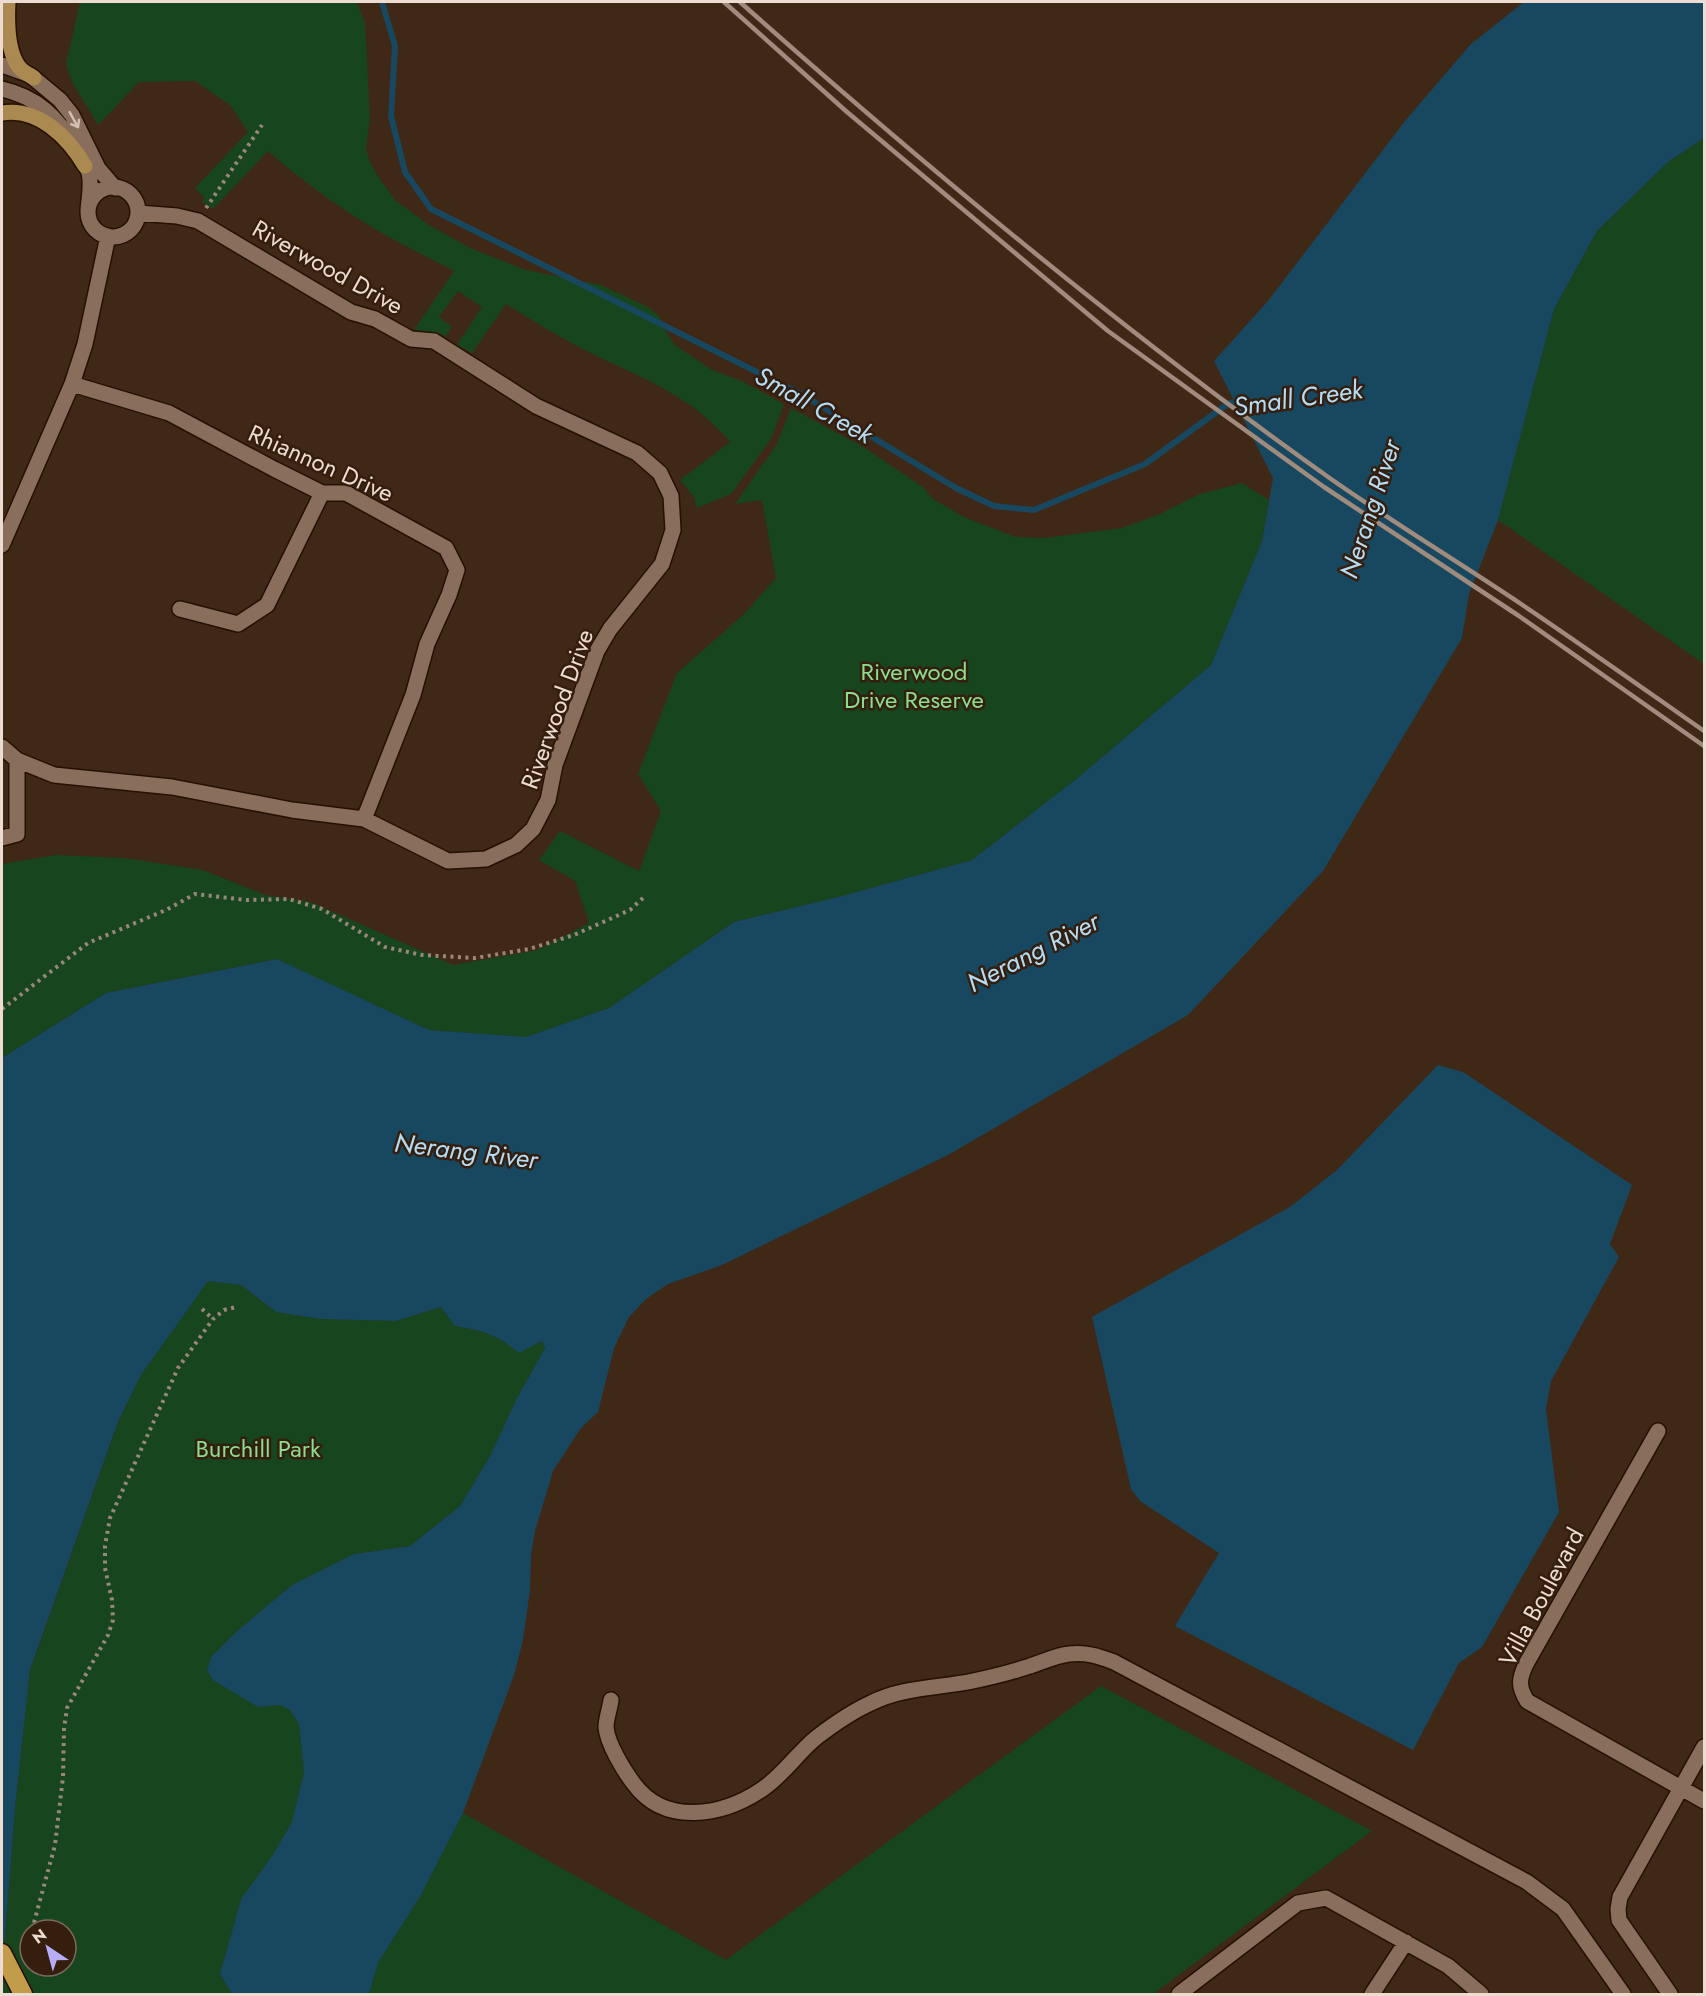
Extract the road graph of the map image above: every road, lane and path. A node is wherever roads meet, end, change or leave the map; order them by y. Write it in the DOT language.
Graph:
graph roads {
  1 [pos="8,2"];
  2 [pos="2,65"];
  3 [pos="34,78"];
  4 [pos="2,89"];
  5 [pos="2,113"];
  6 [pos="262,125"];
  7 [pos="85,165"];
  8 [pos="115,188"];
  9 [pos="88,210"];
  10 [pos="138,213"];
  11 [pos="198,221"];
  12 [pos="108,236"];
  13 [pos="72,384"];
  14 [pos="322,493"];
  15 [pos="2,545"];
  16 [pos="180,609"];
  17 [pos="2,747"];
  18 [pos="17,760"];
  19 [pos="364,819"];
  20 [pos="2,838"];
  21 [pos="644,897"];
  22 [pos="2,1009"];
  23 [pos="236,1307"];
  24 [pos="202,1309"];
  25 [pos="213,1320"];
  26 [pos="1658,1431"];
  27 [pos="611,1701"];
  28 [pos="1704,1747"];
  29 [pos="1681,1788"];
  30 [pos="1704,1801"];
  31 [pos="35,1918"];
  32 [pos="1406,1942"];
  33 [pos="2,1953"];
  34 [pos="23,1995"];
  35 [pos="1179,1995"];
  36 [pos="1372,1995"];
  37 [pos="1481,1995"];
  38 [pos="1623,1995"];
  39 [pos="1670,1995"];
  1 -- 3 [label="main road"];
  2 -- 3 [label="street"];
  3 -- 8 [label="street, one-way"];
  4 -- 7 [label="street"];
  5 -- 7 [label="main road"];
  6 -- 11 [label="path"];
  7 -- 9 [label="street"];
  8 -- 9 [label="street"];
  8 -- 10 [label="street"];
  9 -- 12 [label="street"];
  10 -- 11 [label="street, Riverwood Drive"];
  10 -- 12 [label="street"];
  11 -- 19 [label="street, Riverwood Drive"];
  12 -- 13 [label="street"];
  13 -- 14 [label="street, Rhiannon Drive"];
  13 -- 15 [label="street"];
  14 -- 16 [label="street"];
  14 -- 19 [label="street, Rhiannon Drive"];
  17 -- 18 [label="street, Riverwood Drive"];
  18 -- 19 [label="street, Riverwood Drive"];
  18 -- 20 [label="street"];
  21 -- 22 [label="path"];
  23 -- 25 [label="path"];
  24 -- 25 [label="path"];
  25 -- 31 [label="path"];
  26 -- 29 [label="street, Villa Boulevard"];
  27 -- 38 [label="street"];
  28 -- 29 [label="street"];
  29 -- 30 [label="street, Villa Boulevard"];
  29 -- 39 [label="street"];
  32 -- 35 [label="street"];
  32 -- 36 [label="street"];
  32 -- 37 [label="street"];
  33 -- 34 [label="highway"];
}
